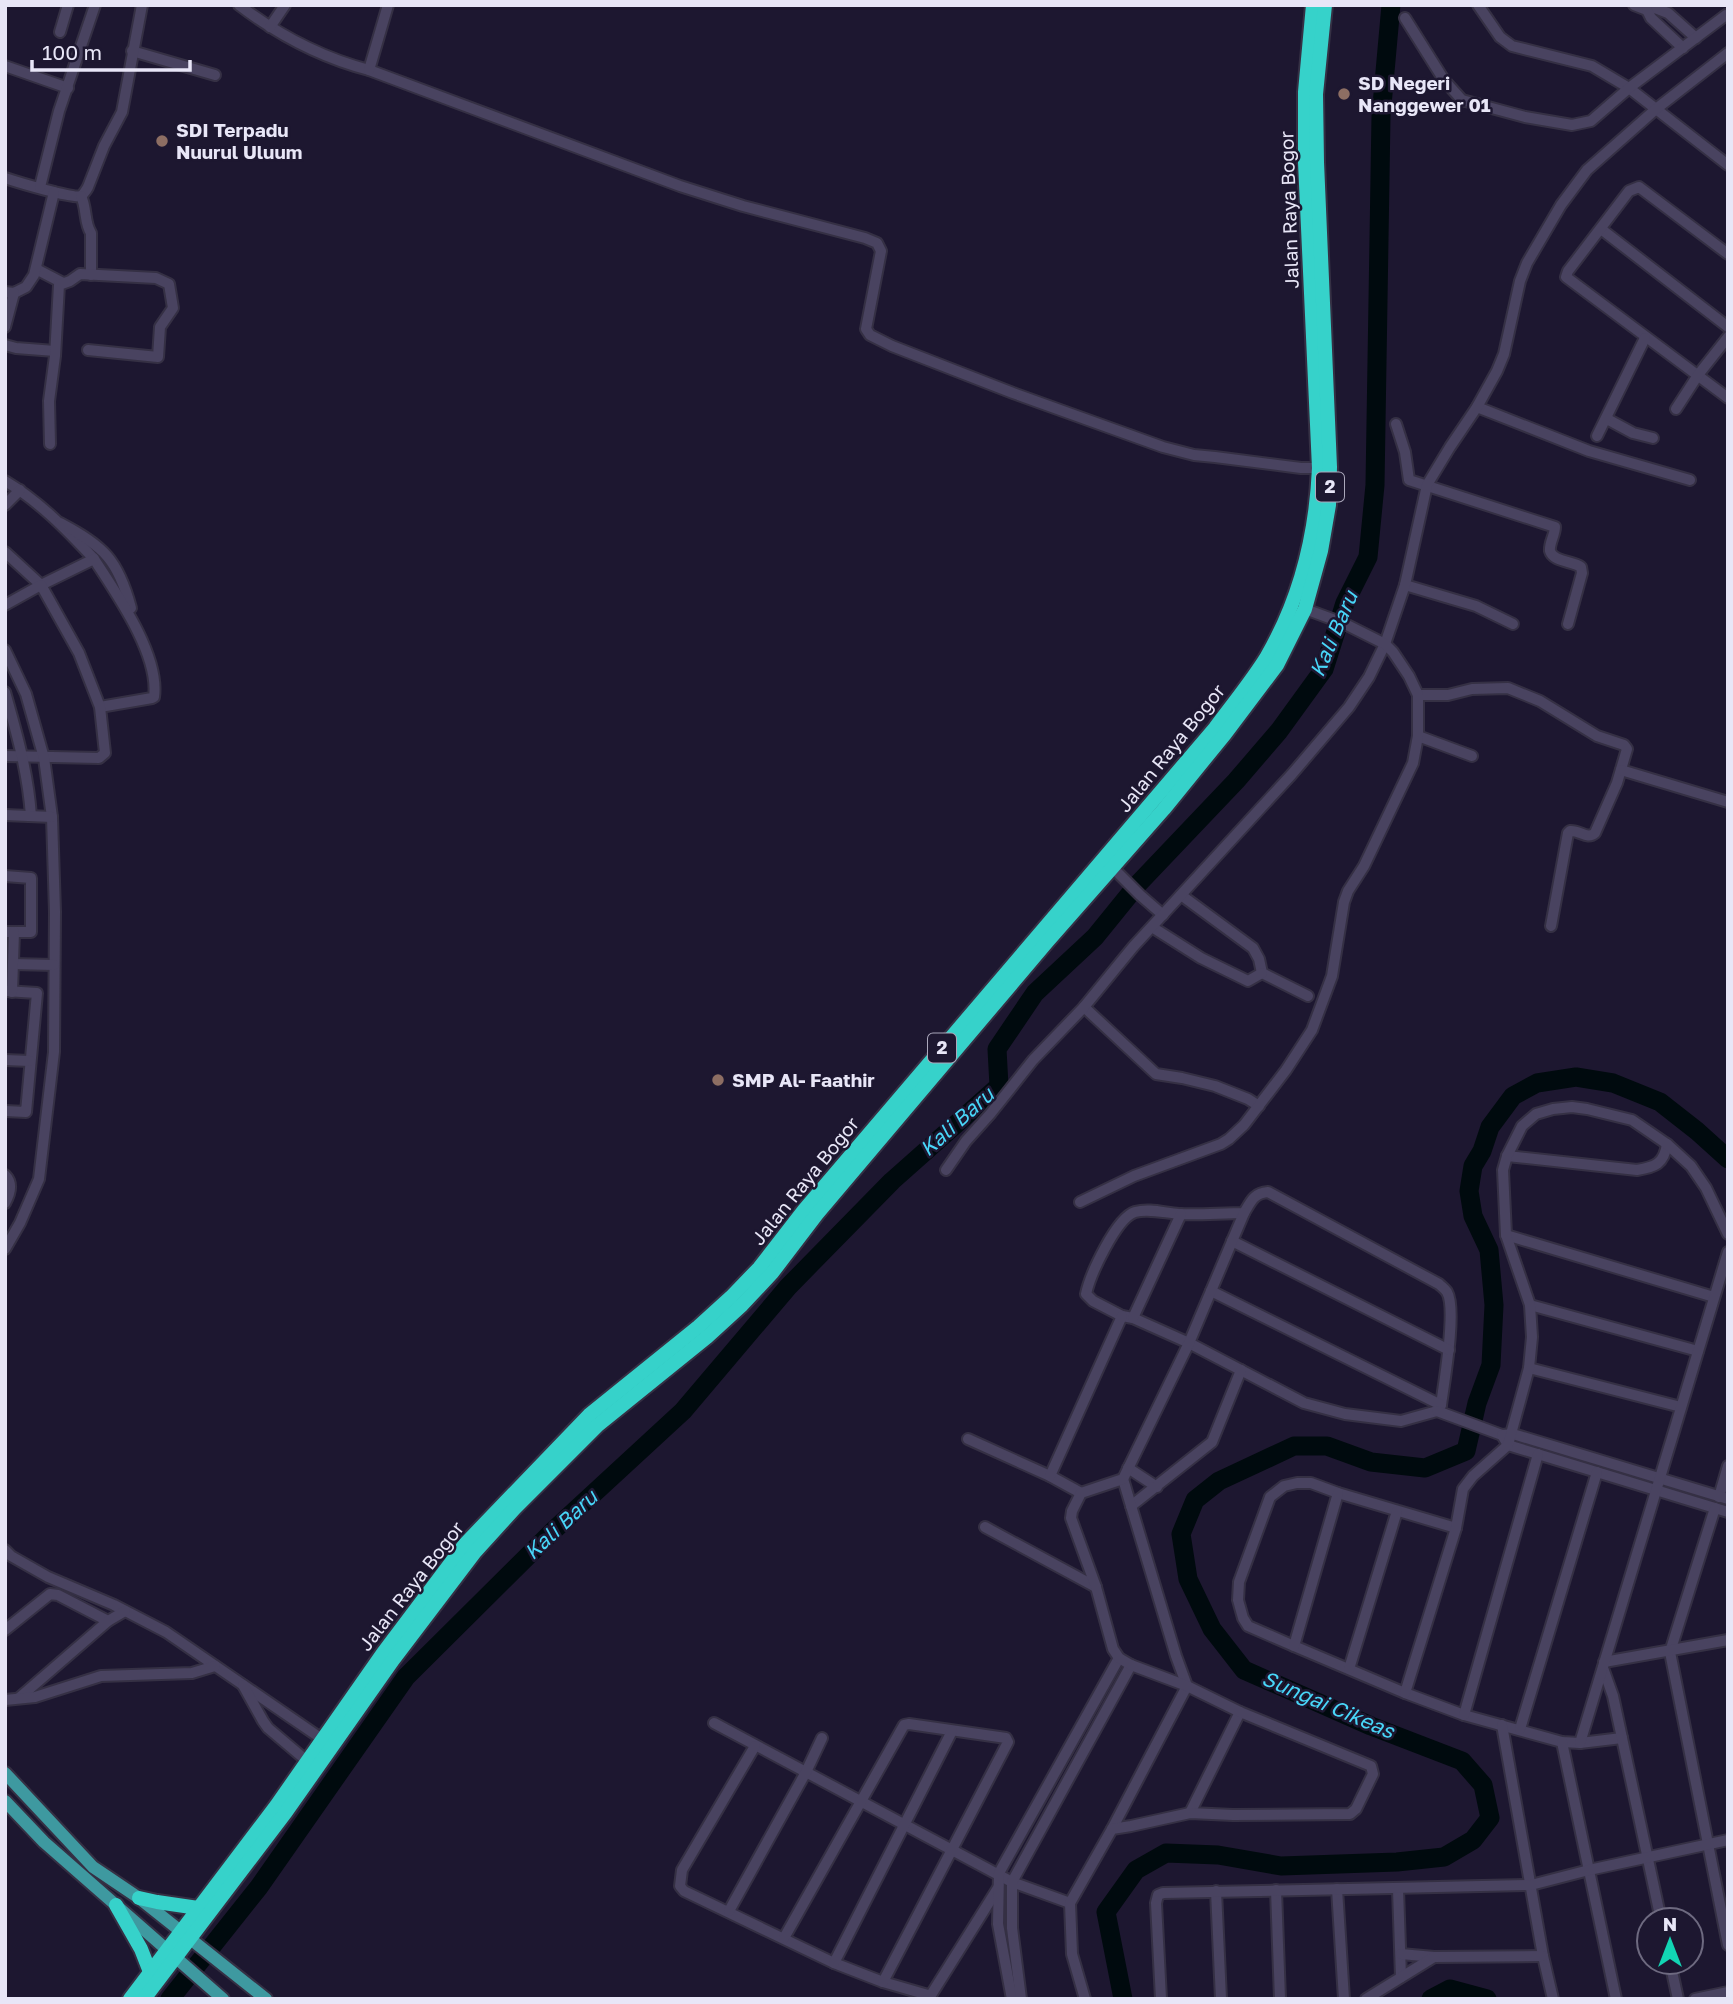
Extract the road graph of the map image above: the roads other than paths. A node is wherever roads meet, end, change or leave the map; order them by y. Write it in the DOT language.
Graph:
graph roads {
  1 [pos="68,5"];
  2 [pos="95,5"];
  3 [pos="142,5"];
  4 [pos="239,5"];
  5 [pos="285,5"];
  6 [pos="388,5"];
  7 [pos="1313,5"];
  8 [pos="1325,5"];
  9 [pos="1478,5"];
  10 [pos="1634,5"];
  11 [pos="1647,10"];
  12 [pos="1726,15"];
  13 [pos="1405,18"];
  14 [pos="270,27"];
  15 [pos="60,32"];
  16 [pos="1696,38"];
  17 [pos="1683,48"];
  18 [pos="132,51"];
  19 [pos="1728,53"];
  20 [pos="5,65"];
  21 [pos="369,70"];
  22 [pos="215,75"];
  23 [pos="68,88"];
  24 [pos="1629,88"];
  25 [pos="1656,109"];
  26 [pos="1728,165"];
  27 [pos="5,178"];
  28 [pos="40,187"];
  29 [pos="54,192"];
  30 [pos="81,196"];
  31 [pos="1601,229"];
  32 [pos="1728,254"];
  33 [pos="36,268"];
  34 [pos="91,275"];
  35 [pos="63,283"];
  36 [pos="10,292"];
  37 [pos="5,327"];
  38 [pos="1728,327"];
  39 [pos="1728,337"];
  40 [pos="1645,338"];
  41 [pos="5,345"];
  42 [pos="88,350"];
  43 [pos="55,351"];
  44 [pos="1698,375"];
  45 [pos="1728,398"];
  46 [pos="1477,407"];
  47 [pos="1676,409"];
  48 [pos="1607,419"];
  49 [pos="1396,424"];
  50 [pos="1597,436"];
  51 [pos="1653,438"];
  52 [pos="50,444"];
  53 [pos="1324,468"];
  54 [pos="1690,480"];
  55 [pos="5,481"];
  56 [pos="1427,485"];
  57 [pos="20,490"];
  58 [pos="5,505"];
  59 [pos="60,523"];
  60 [pos="5,552"];
  61 [pos="94,559"];
  62 [pos="41,585"];
  63 [pos="1405,585"];
  64 [pos="5,604"];
  65 [pos="1305,609"];
  66 [pos="134,621"];
  67 [pos="1513,624"];
  68 [pos="1567,624"];
  69 [pos="1385,644"];
  70 [pos="5,650"];
  71 [pos="5,692"];
  72 [pos="26,694"];
  73 [pos="1418,695"];
  74 [pos="100,707"];
  75 [pos="1419,736"];
  76 [pos="5,756"];
  77 [pos="23,756"];
  78 [pos="1472,756"];
  79 [pos="44,758"];
  80 [pos="1621,770"];
  81 [pos="1728,802"];
  82 [pos="5,815"];
  83 [pos="31,816"];
  84 [pos="52,817"];
  85 [pos="1112,867"];
  86 [pos="5,876"];
  87 [pos="1181,895"];
  88 [pos="1163,915"];
  89 [pos="1551,926"];
  90 [pos="1152,927"];
  91 [pos="10,932"];
  92 [pos="13,964"];
  93 [pos="54,965"];
  94 [pos="1262,973"];
  95 [pos="8,991"];
  96 [pos="1308,996"];
  97 [pos="1084,1007"];
  98 [pos="5,1060"];
  99 [pos="30,1061"];
  100 [pos="1259,1106"];
  101 [pos="5,1111"];
  102 [pos="1667,1143"];
  103 [pos="1507,1156"];
  104 [pos="946,1170"];
  105 [pos="5,1175"];
  106 [pos="1080,1202"];
  107 [pos="5,1203"];
  108 [pos="1244,1213"];
  109 [pos="1181,1214"];
  110 [pos="1728,1234"];
  111 [pos="1506,1235"];
  112 [pos="1232,1241"];
  113 [pos="5,1249"];
  114 [pos="1728,1252"];
  115 [pos="1210,1291"];
  116 [pos="1714,1297"];
  117 [pos="1530,1305"];
  118 [pos="1128,1317"];
  119 [pos="1189,1343"];
  120 [pos="1449,1350"];
  121 [pos="1698,1351"];
  122 [pos="1529,1368"];
  123 [pos="1241,1370"];
  124 [pos="1681,1407"];
  125 [pos="1439,1408"];
  126 [pos="1508,1438"];
  127 [pos="968,1439"];
  128 [pos="1538,1454"];
  129 [pos="1728,1466"];
  130 [pos="1597,1472"];
  131 [pos="1126,1474"];
  132 [pos="1049,1476"];
  133 [pos="1659,1485"];
  134 [pos="1157,1486"];
  135 [pos="1081,1493"];
  136 [pos="1338,1493"];
  137 [pos="1723,1498"];
  138 [pos="1131,1506"];
  139 [pos="1715,1508"];
  140 [pos="1397,1511"];
  141 [pos="1728,1512"];
  142 [pos="985,1527"];
  143 [pos="1455,1528"];
  144 [pos="7,1556"];
  145 [pos="1096,1587"];
  146 [pos="125,1611"];
  147 [pos="108,1621"];
  148 [pos="5,1630"];
  149 [pos="1728,1640"];
  150 [pos="1294,1646"];
  151 [pos="1670,1652"];
  152 [pos="1119,1658"];
  153 [pos="1131,1665"];
  154 [pos="1604,1665"];
  155 [pos="215,1666"];
  156 [pos="1349,1670"];
  157 [pos="241,1683"];
  158 [pos="1187,1686"];
  159 [pos="1405,1693"];
  160 [pos="19,1698"];
  161 [pos="358,1699"];
  162 [pos="5,1700"];
  163 [pos="1240,1712"];
  164 [pos="1464,1715"];
  165 [pos="714,1723"];
  166 [pos="1503,1725"];
  167 [pos="1520,1729"];
  168 [pos="952,1731"];
  169 [pos="822,1738"];
  170 [pos="1622,1738"];
  171 [pos="322,1739"];
  172 [pos="1562,1742"];
  173 [pos="1580,1743"];
  174 [pos="755,1746"];
  175 [pos="307,1761"];
  176 [pos="806,1772"];
  177 [pos="5,1773"];
  178 [pos="5,1801"];
  179 [pos="861,1801"];
  180 [pos="1190,1812"];
  181 [pos="905,1824"];
  182 [pos="1112,1829"];
  183 [pos="1728,1840"];
  184 [pos="1709,1844"];
  185 [pos="952,1851"];
  186 [pos="1647,1857"];
  187 [pos="1589,1870"];
  188 [pos="999,1873"];
  189 [pos="1012,1882"];
  190 [pos="1531,1885"];
  191 [pos="998,1888"];
  192 [pos="1337,1889"];
  193 [pos="1398,1889"];
  194 [pos="1276,1890"];
  195 [pos="1216,1891"];
  196 [pos="139,1898"];
  197 [pos="1070,1903"];
  198 [pos="116,1905"];
  199 [pos="1658,1906"];
  200 [pos="198,1908"];
  201 [pos="729,1911"];
  202 [pos="978,1921"];
  203 [pos="998,1924"];
  204 [pos="190,1938"];
  205 [pos="784,1938"];
  206 [pos="1728,1945"];
  207 [pos="1401,1954"];
  208 [pos="1543,1956"];
  209 [pos="1434,1957"];
  210 [pos="174,1958"];
  211 [pos="834,1963"];
  212 [pos="150,1972"];
  213 [pos="1673,1976"];
  214 [pos="1401,1977"];
  215 [pos="883,1982"];
  216 [pos="1728,1992"];
  217 [pos="130,1999"];
  218 [pos="144,1999"];
  219 [pos="223,1999"];
  220 [pos="266,1999"];
  221 [pos="1012,1999"];
  222 [pos="1021,1999"];
  223 [pos="1085,1999"];
  224 [pos="1161,1999"];
  225 [pos="1221,1999"];
  226 [pos="1280,1999"];
  227 [pos="1344,1999"];
  228 [pos="1366,1999"];
  229 [pos="1553,1999"];
  230 [pos="1616,1999"];
  231 [pos="1678,1999"];
  232 [pos="1695,1999"];
  1 -- 15 [label="street"];
  2 -- 23 [label="street"];
  3 -- 18 [label="street"];
  4 -- 14 [label="street"];
  5 -- 14 [label="street"];
  6 -- 21 [label="street"];
  7 -- 53 [label="highway, Jalan Raya Bogor / 2"];
  8 -- 53 [label="highway, Jalan Raya Bogor / 2"];
  9 -- 24 [label="street"];
  10 -- 11 [label="street"];
  11 -- 16 [label="street"];
  11 -- 17 [label="street"];
  12 -- 16 [label="street"];
  13 -- 24 [label="street"];
  14 -- 21 [label="street"];
  16 -- 17 [label="street"];
  17 -- 24 [label="street"];
  18 -- 22 [label="street"];
  18 -- 30 [label="street"];
  19 -- 25 [label="street"];
  20 -- 23 [label="street"];
  21 -- 53 [label="street"];
  23 -- 28 [label="street"];
  24 -- 25 [label="street"];
  25 -- 26 [label="street"];
  25 -- 46 [label="street"];
  27 -- 28 [label="street"];
  28 -- 29 [label="street"];
  29 -- 30 [label="street"];
  29 -- 33 [label="street"];
  30 -- 34 [label="street"];
  31 -- 32 [label="street"];
  31 -- 38 [label="street"];
  31 -- 40 [label="street"];
  33 -- 35 [label="street"];
  33 -- 36 [label="street"];
  34 -- 35 [label="street"];
  34 -- 42 [label="street"];
  35 -- 43 [label="street"];
  36 -- 37 [label="street"];
  39 -- 44 [label="street"];
  40 -- 44 [label="street"];
  40 -- 48 [label="street"];
  41 -- 43 [label="street"];
  43 -- 52 [label="street"];
  44 -- 45 [label="street"];
  44 -- 47 [label="street"];
  46 -- 54 [label="street"];
  46 -- 56 [label="street"];
  48 -- 50 [label="street"];
  48 -- 51 [label="street"];
  49 -- 56 [label="street"];
  53 -- 65 [label="highway, Jalan Raya Bogor / 2"];
  53 -- 161 [label="highway, Jalan Raya Bogor / 2"];
  55 -- 57 [label="street"];
  56 -- 63 [label="street"];
  56 -- 68 [label="street"];
  57 -- 58 [label="street"];
  57 -- 59 [label="street"];
  59 -- 61 [label="street"];
  59 -- 66 [label="street"];
  60 -- 62 [label="street"];
  61 -- 62 [label="street"];
  61 -- 66 [label="street"];
  62 -- 64 [label="street"];
  62 -- 74 [label="street"];
  63 -- 67 [label="street"];
  63 -- 69 [label="street"];
  65 -- 69 [label="street"];
  65 -- 85 [label="highway, Jalan Raya Bogor / 2"];
  66 -- 74 [label="street"];
  69 -- 73 [label="street"];
  69 -- 87 [label="street"];
  70 -- 72 [label="street"];
  71 -- 72 [label="street"];
  71 -- 77 [label="street"];
  72 -- 79 [label="street"];
  73 -- 75 [label="street"];
  73 -- 80 [label="street"];
  74 -- 79 [label="street"];
  75 -- 78 [label="street"];
  75 -- 100 [label="street"];
  76 -- 77 [label="street"];
  77 -- 79 [label="street"];
  77 -- 83 [label="street"];
  79 -- 84 [label="street"];
  80 -- 81 [label="street"];
  80 -- 89 [label="street"];
  82 -- 83 [label="street"];
  83 -- 84 [label="street"];
  84 -- 93 [label="street"];
  85 -- 88 [label="street"];
  85 -- 161 [label="highway, Jalan Raya Bogor / 2"];
  86 -- 91 [label="street"];
  87 -- 88 [label="street"];
  87 -- 94 [label="street"];
  88 -- 90 [label="street"];
  90 -- 94 [label="street"];
  90 -- 97 [label="street"];
  91 -- 92 [label="street"];
  92 -- 93 [label="street"];
  92 -- 95 [label="street"];
  93 -- 113 [label="street"];
  94 -- 96 [label="street"];
  95 -- 99 [label="street"];
  97 -- 100 [label="street"];
  97 -- 104 [label="street"];
  98 -- 99 [label="street"];
  99 -- 101 [label="street"];
  100 -- 106 [label="street"];
  102 -- 103 [label="street"];
  102 -- 103 [label="street"];
  102 -- 110 [label="street"];
  103 -- 111 [label="street"];
  105 -- 107 [label="street"];
  108 -- 109 [label="street"];
  108 -- 112 [label="street"];
  108 -- 120 [label="street"];
  109 -- 118 [label="street"];
  109 -- 118 [label="street"];
  111 -- 116 [label="street"];
  111 -- 117 [label="street"];
  112 -- 115 [label="street"];
  112 -- 120 [label="street"];
  114 -- 116 [label="street"];
  115 -- 119 [label="street"];
  115 -- 125 [label="street"];
  116 -- 121 [label="street"];
  117 -- 121 [label="street"];
  117 -- 122 [label="street"];
  118 -- 119 [label="street"];
  118 -- 132 [label="street"];
  119 -- 123 [label="street"];
  119 -- 131 [label="street"];
  120 -- 125 [label="street"];
  121 -- 124 [label="street"];
  122 -- 124 [label="street"];
  122 -- 126 [label="street"];
  123 -- 125 [label="street"];
  123 -- 134 [label="street"];
  124 -- 133 [label="street"];
  125 -- 126 [label="street"];
  126 -- 128 [label="street"];
  126 -- 133 [label="street"];
  126 -- 143 [label="street"];
  127 -- 132 [label="street"];
  128 -- 130 [label="street"];
  128 -- 164 [label="street"];
  129 -- 137 [label="street"];
  130 -- 133 [label="street"];
  130 -- 167 [label="street"];
  131 -- 134 [label="street"];
  131 -- 135 [label="street"];
  131 -- 138 [label="street"];
  132 -- 135 [label="street"];
  133 -- 137 [label="street"];
  133 -- 139 [label="street"];
  133 -- 154 [label="street"];
  134 -- 138 [label="street"];
  135 -- 145 [label="street"];
  136 -- 140 [label="street"];
  136 -- 150 [label="street"];
  136 -- 150 [label="street"];
  138 -- 158 [label="street"];
  139 -- 141 [label="street"];
  139 -- 151 [label="street"];
  140 -- 143 [label="street"];
  140 -- 156 [label="street"];
  142 -- 145 [label="street"];
  143 -- 159 [label="street"];
  144 -- 146 [label="street"];
  145 -- 152 [label="street"];
  146 -- 147 [label="street"];
  146 -- 155 [label="street"];
  147 -- 148 [label="street"];
  147 -- 160 [label="street"];
  149 -- 151 [label="street"];
  150 -- 156 [label="street"];
  151 -- 154 [label="street"];
  151 -- 184 [label="street"];
  152 -- 153 [label="street"];
  152 -- 188 [label="street"];
  153 -- 158 [label="street"];
  153 -- 189 [label="street"];
  154 -- 170 [label="street"];
  154 -- 173 [label="street"];
  155 -- 157 [label="street"];
  155 -- 160 [label="street"];
  156 -- 159 [label="street"];
  157 -- 171 [label="street"];
  157 -- 175 [label="street"];
  158 -- 163 [label="street"];
  158 -- 182 [label="street"];
  159 -- 164 [label="street"];
  160 -- 162 [label="street"];
  161 -- 171 [label="highway, Jalan Raya Bogor / 2"];
  161 -- 204 [label="highway, Jalan Raya Bogor / 2"];
  163 -- 180 [label="street"];
  163 -- 180 [label="street"];
  164 -- 166 [label="street"];
  165 -- 174 [label="street"];
  166 -- 167 [label="street"];
  166 -- 190 [label="street"];
  167 -- 172 [label="street"];
  168 -- 179 [label="street"];
  168 -- 181 [label="street"];
  168 -- 185 [label="street"];
  169 -- 176 [label="street"];
  170 -- 173 [label="street"];
  170 -- 186 [label="street"];
  171 -- 175 [label="highway, Jalan Raya Bogor / 2"];
  172 -- 173 [label="street"];
  172 -- 187 [label="street"];
  174 -- 176 [label="street"];
  174 -- 201 [label="street"];
  175 -- 200 [label="highway, Jalan Raya Bogor / 2"];
  176 -- 179 [label="street"];
  176 -- 201 [label="street"];
  177 -- 196 [label="main road"];
  178 -- 198 [label="main road"];
  179 -- 181 [label="street"];
  179 -- 205 [label="street"];
  180 -- 182 [label="street"];
  181 -- 185 [label="street"];
  181 -- 211 [label="street"];
  182 -- 197 [label="street"];
  183 -- 184 [label="street"];
  184 -- 186 [label="street"];
  184 -- 206 [label="street"];
  185 -- 188 [label="street"];
  185 -- 215 [label="street"];
  186 -- 187 [label="street"];
  186 -- 199 [label="street"];
  187 -- 190 [label="street"];
  187 -- 230 [label="street"];
  188 -- 189 [label="street"];
  188 -- 191 [label="street"];
  189 -- 197 [label="street"];
  189 -- 222 [label="street"];
  190 -- 193 [label="street"];
  190 -- 208 [label="street"];
  191 -- 202 [label="street"];
  191 -- 203 [label="street"];
  192 -- 193 [label="street"];
  192 -- 194 [label="street"];
  192 -- 227 [label="street"];
  193 -- 207 [label="street"];
  194 -- 195 [label="street"];
  194 -- 226 [label="street"];
  195 -- 224 [label="street"];
  195 -- 225 [label="street"];
  196 -- 200 [label="highway"];
  196 -- 204 [label="main road"];
  197 -- 223 [label="street"];
  198 -- 210 [label="main road"];
  198 -- 212 [label="highway"];
  200 -- 204 [label="highway, Jalan Raya Bogor / 2"];
  201 -- 205 [label="street"];
  202 -- 203 [label="street"];
  202 -- 215 [label="street"];
  203 -- 221 [label="street"];
  204 -- 210 [label="highway, Jalan Raya Bogor / 2"];
  204 -- 220 [label="main road"];
  205 -- 211 [label="street"];
  207 -- 209 [label="street"];
  207 -- 214 [label="street"];
  208 -- 209 [label="street"];
  208 -- 229 [label="street"];
  209 -- 214 [label="street"];
  210 -- 212 [label="highway, Jalan Raya Bogor / 2"];
  210 -- 218 [label="highway, Jalan Raya Bogor / 2"];
  210 -- 219 [label="main road"];
  211 -- 215 [label="street"];
  212 -- 217 [label="highway, Jalan Raya Bogor / 2"];
  213 -- 231 [label="street"];
  214 -- 228 [label="street"];
  216 -- 232 [label="street"];
}
